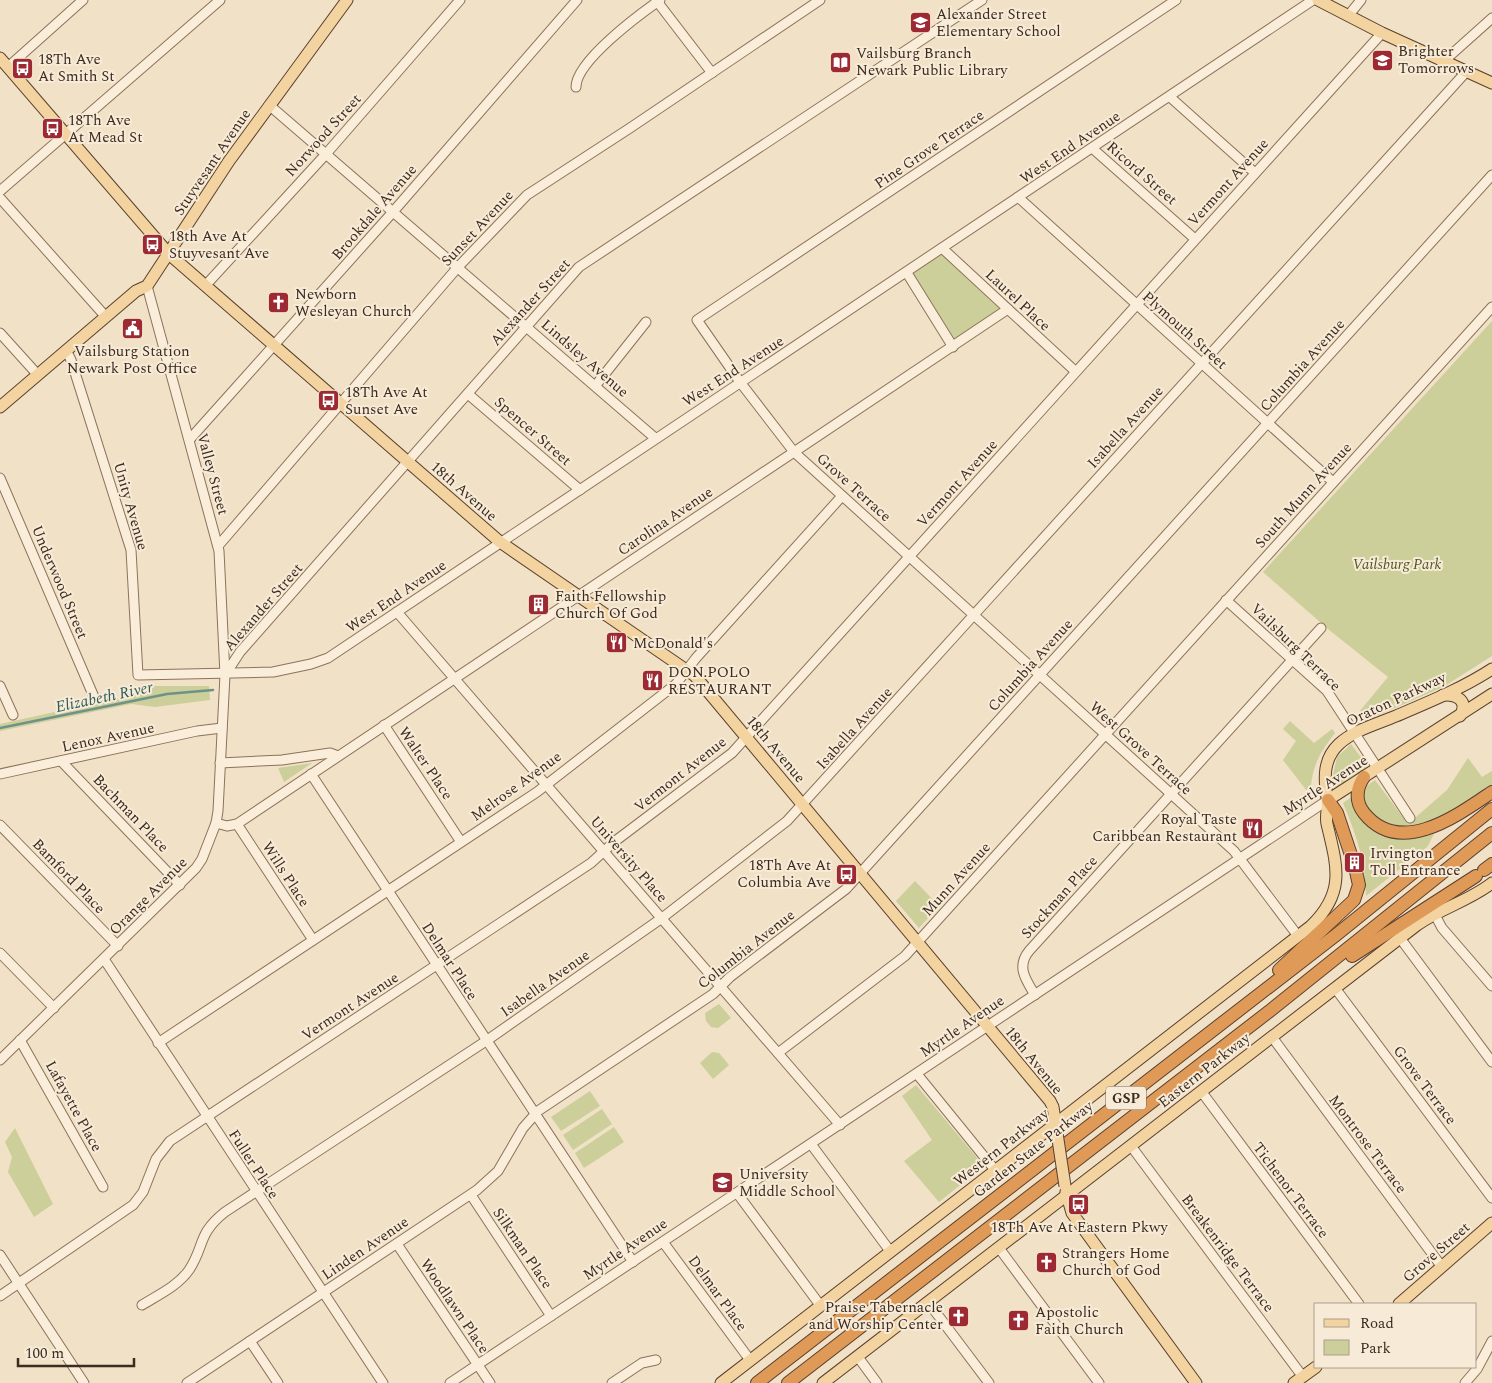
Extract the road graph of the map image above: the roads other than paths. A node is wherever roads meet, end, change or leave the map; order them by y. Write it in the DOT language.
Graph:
graph roads {
  1 [pos="83,0"];
  2 [pos="220,0"];
  3 [pos="347,0"];
  4 [pos="460,0"];
  5 [pos="577,0"];
  6 [pos="820,0"];
  7 [pos="982,0"];
  8 [pos="1176,0"];
  9 [pos="1313,0"];
  10 [pos="1318,0"];
  11 [pos="1361,0"];
  12 [pos="658,1"];
  13 [pos="1348,16"];
  14 [pos="1492,18"];
  15 [pos="1382,33"];
  16 [pos="1444,61"];
  17 [pos="4,62"];
  18 [pos="1466,72"];
  19 [pos="712,73"];
  20 [pos="1492,83"];
  21 [pos="576,87"];
  22 [pos="1170,97"];
  23 [pos="269,105"];
  24 [pos="66,134"];
  25 [pos="1092,148"];
  26 [pos="326,154"];
  27 [pos="1255,173"];
  28 [pos="1492,175"];
  29 [pos="0,191"];
  30 [pos="1018,197"];
  31 [pos="0,198"];
  32 [pos="393,212"];
  33 [pos="1195,239"];
  34 [pos="942,248"];
  35 [pos="169,254"];
  36 [pos="458,268"];
  37 [pos="907,273"];
  38 [pos="148,286"];
  39 [pos="205,286"];
  40 [pos="1137,304"];
  41 [pos="1492,307"];
  42 [pos="1008,310"];
  43 [pos="106,317"];
  44 [pos="697,320"];
  45 [pos="646,322"];
  46 [pos="527,327"];
  47 [pos="0,333"];
  48 [pos="274,346"];
  49 [pos="953,347"];
  50 [pos="66,350"];
  51 [pos="1202,363"];
  52 [pos="1075,371"];
  53 [pos="38,374"];
  54 [pos="740,382"];
  55 [pos="596,385"];
  56 [pos="468,394"];
  57 [pos="342,405"];
  58 [pos="0,407"];
  59 [pos="1268,423"];
  60 [pos="655,438"];
  61 [pos="190,439"];
  62 [pos="794,452"];
  63 [pos="407,462"];
  64 [pos="0,478"];
  65 [pos="1333,482"];
  66 [pos="580,490"];
  67 [pos="842,496"];
  68 [pos="500,542"];
  69 [pos="218,546"];
  70 [pos="909,556"];
  71 [pos="578,596"];
  72 [pos="1226,600"];
  73 [pos="397,612"];
  74 [pos="974,615"];
  75 [pos="1321,628"];
  76 [pos="1292,660"];
  77 [pos="1492,669"];
  78 [pos="688,670"];
  79 [pos="138,675"];
  80 [pos="225,675"];
  81 [pos="1040,675"];
  82 [pos="454,678"];
  83 [pos="0,686"];
  84 [pos="1061,693"];
  85 [pos="1492,694"];
  86 [pos="1441,695"];
  87 [pos="94,697"];
  88 [pos="1134,701"];
  89 [pos="13,715"];
  90 [pos="1460,716"];
  91 [pos="384,725"];
  92 [pos="222,728"];
  93 [pos="1106,734"];
  94 [pos="1354,734"];
  95 [pos="746,737"];
  96 [pos="338,756"];
  97 [pos="61,761"];
  98 [pos="220,764"];
  99 [pos="1377,768"];
  100 [pos="0,774"];
  101 [pos="311,774"];
  102 [pos="1364,777"];
  103 [pos="546,784"];
  104 [pos="1492,792"];
  105 [pos="1171,794"];
  106 [pos="1328,800"];
  107 [pos="803,805"];
  108 [pos="1492,809"];
  109 [pos="1410,818"];
  110 [pos="216,824"];
  111 [pos="236,824"];
  112 [pos="0,825"];
  113 [pos="1492,833"];
  114 [pos="461,842"];
  115 [pos="604,851"];
  116 [pos="1241,859"];
  117 [pos="1484,870"];
  118 [pos="860,874"];
  119 [pos="1492,883"];
  120 [pos="180,884"];
  121 [pos="388,891"];
  122 [pos="1434,913"];
  123 [pos="662,918"];
  124 [pos="1298,936"];
  125 [pos="1400,938"];
  126 [pos="313,940"];
  127 [pos="918,942"];
  128 [pos="118,946"];
  129 [pos="0,952"];
  130 [pos="104,959"];
  131 [pos="436,965"];
  132 [pos="721,986"];
  133 [pos="1492,986"];
  134 [pos="1335,988"];
  135 [pos="1035,995"];
  136 [pos="54,1008"];
  137 [pos="1271,1010"];
  138 [pos="988,1027"];
  139 [pos="1272,1037"];
  140 [pos="1203,1038"];
  141 [pos="20,1040"];
  142 [pos="486,1041"];
  143 [pos="158,1043"];
  144 [pos="778,1053"];
  145 [pos="0,1060"];
  146 [pos="1492,1062"];
  147 [pos="917,1074"];
  148 [pos="1201,1091"];
  149 [pos="534,1114"];
  150 [pos="207,1116"];
  151 [pos="840,1125"];
  152 [pos="1057,1128"];
  153 [pos="811,1144"];
  154 [pos="1131,1146"];
  155 [pos="996,1170"];
  156 [pos="103,1186"];
  157 [pos="256,1191"];
  158 [pos="1066,1191"];
  159 [pos="737,1193"];
  160 [pos="471,1194"];
  161 [pos="1492,1198"];
  162 [pos="1492,1223"];
  163 [pos="663,1242"];
  164 [pos="397,1244"];
  165 [pos="999,1248"];
  166 [pos="890,1252"];
  167 [pos="0,1255"];
  168 [pos="633,1262"];
  169 [pos="1442,1267"];
  170 [pos="18,1283"];
  171 [pos="323,1292"];
  172 [pos="0,1296"];
  173 [pos="928,1302"];
  174 [pos="1358,1303"];
  175 [pos="1405,1303"];
  176 [pos="142,1305"];
  177 [pos="820,1305"];
  178 [pos="551,1316"];
  179 [pos="250,1341"];
  180 [pos="1492,1341"];
  181 [pos="1488,1354"];
  182 [pos="858,1357"];
  183 [pos="656,1360"];
  184 [pos="750,1360"];
  185 [pos="1478,1360"];
  186 [pos="478,1365"];
  187 [pos="1315,1368"];
  188 [pos="1473,1368"];
  189 [pos="1299,1380"];
  190 [pos="84,1383"];
  191 [pos="186,1383"];
  192 [pos="278,1383"];
  193 [pos="383,1383"];
  194 [pos="450,1383"];
  195 [pos="490,1383"];
  196 [pos="612,1383"];
  197 [pos="721,1383"];
  198 [pos="757,1383"];
  199 [pos="788,1383"];
  200 [pos="823,1383"];
  201 [pos="877,1383"];
  202 [pos="989,1383"];
  203 [pos="1099,1383"];
  204 [pos="1196,1383"];
  205 [pos="1465,1383"];
  1 -- 17 [label="street"];
  2 -- 24 [label="street"];
  3 -- 23 [label="main road, Stuyvesant Avenue"];
  4 -- 26 [label="street, Norwood Street"];
  5 -- 32 [label="street, Brookdale Avenue"];
  6 -- 19 [label="street, Sunset Avenue"];
  7 -- 46 [label="street, Alexander Street"];
  8 -- 44 [label="street, Pine Grove Terrace"];
  9 -- 22 [label="street, West End Avenue"];
  10 -- 13 [label="main road"];
  11 -- 13 [label="street"];
  12 -- 19 [label="street"];
  12 -- 21 [label="street"];
  13 -- 15 [label="main road"];
  14 -- 16 [label="street"];
  15 -- 16 [label="main road"];
  15 -- 27 [label="street, Vermont Avenue"];
  16 -- 18 [label="main road"];
  17 -- 24 [label="main road, 18th Avenue"];
  18 -- 20 [label="main road"];
  18 -- 51 [label="street, Isabella Avenue"];
  19 -- 36 [label="street, Sunset Avenue"];
  22 -- 25 [label="street, West End Avenue"];
  22 -- 27 [label="street"];
  23 -- 26 [label="street, Lindsley Avenue"];
  23 -- 35 [label="main road, Stuyvesant Avenue"];
  24 -- 29 [label="street"];
  24 -- 35 [label="main road, 18th Avenue"];
  25 -- 30 [label="street, West End Avenue"];
  25 -- 33 [label="street, Ricord Street"];
  26 -- 32 [label="street, Lindsley Avenue"];
  26 -- 39 [label="street, Norwood Street"];
  27 -- 33 [label="street, Vermont Avenue"];
  28 -- 59 [label="street, Columbia Avenue"];
  30 -- 34 [label="street, West End Avenue"];
  30 -- 40 [label="street, Plymouth Street"];
  31 -- 43 [label="street"];
  32 -- 36 [label="street, Lindsley Avenue"];
  32 -- 48 [label="street, Brookdale Avenue"];
  33 -- 40 [label="street, Vermont Avenue"];
  34 -- 37 [label="street, West End Avenue"];
  34 -- 42 [label="street, Laurel Place"];
  35 -- 38 [label="main road, Stuyvesant Avenue"];
  35 -- 39 [label="main road, 18th Avenue"];
  36 -- 46 [label="street, Lindsley Avenue"];
  36 -- 57 [label="street, Sunset Avenue"];
  37 -- 49 [label="street"];
  37 -- 54 [label="street, West End Avenue"];
  38 -- 43 [label="main road, Stuyvesant Avenue"];
  38 -- 61 [label="street, Valley Street"];
  39 -- 48 [label="main road, 18th Avenue"];
  40 -- 51 [label="street, Plymouth Street"];
  40 -- 52 [label="street, Vermont Avenue"];
  41 -- 65 [label="street, South Munn Avenue"];
  42 -- 49 [label="street, Carolina Avenue"];
  42 -- 52 [label="street, Laurel Place"];
  43 -- 50 [label="main road, Stuyvesant Avenue"];
  44 -- 54 [label="street, Grove Terrace"];
  45 -- 55 [label="street"];
  46 -- 55 [label="street, Lindsley Avenue"];
  46 -- 56 [label="street, Alexander Street"];
  47 -- 53 [label="street"];
  48 -- 57 [label="main road, 18th Avenue"];
  48 -- 61 [label="street, Brookdale Avenue"];
  49 -- 62 [label="street, Carolina Avenue"];
  50 -- 53 [label="main road, Stuyvesant Avenue"];
  50 -- 79 [label="street, Unity Avenue"];
  51 -- 59 [label="street, Plymouth Street"];
  51 -- 74 [label="street, Isabella Avenue"];
  52 -- 70 [label="street, Vermont Avenue"];
  53 -- 58 [label="main road, Stuyvesant Avenue"];
  54 -- 60 [label="street, West End Avenue"];
  54 -- 62 [label="street, Grove Terrace"];
  55 -- 60 [label="street, Lindsley Avenue"];
  56 -- 63 [label="street, Alexander Street"];
  56 -- 66 [label="street, Spencer Street"];
  57 -- 63 [label="main road, 18th Avenue"];
  57 -- 69 [label="street, Sunset Avenue"];
  59 -- 65 [label="street, Plymouth Street"];
  59 -- 81 [label="street, Columbia Avenue"];
  60 -- 66 [label="street, West End Avenue"];
  61 -- 69 [label="street, Valley Street"];
  62 -- 67 [label="street, Grove Terrace"];
  62 -- 71 [label="street, Carolina Avenue"];
  63 -- 68 [label="main road, 18th Avenue"];
  63 -- 80 [label="street, Alexander Street"];
  64 -- 87 [label="street, Underwood Street"];
  65 -- 72 [label="street, South Munn Avenue"];
  66 -- 68 [label="street, West End Avenue"];
  67 -- 70 [label="street, Grove Terrace"];
  67 -- 78 [label="street, Melrose Avenue"];
  68 -- 71 [label="main road, 18th Avenue"];
  68 -- 73 [label="street, West End Avenue"];
  69 -- 80 [label="street, Valley Street"];
  70 -- 74 [label="street, Grove Terrace"];
  70 -- 95 [label="street, Vermont Avenue"];
  71 -- 78 [label="main road, 18th Avenue"];
  71 -- 82 [label="street, Carolina Avenue"];
  72 -- 76 [label="street, Vailsburg Terrace"];
  72 -- 88 [label="street, South Munn Avenue"];
  73 -- 80 [label="street, West End Avenue"];
  73 -- 82 [label="street, University Place"];
  74 -- 81 [label="street, Grove Terrace"];
  74 -- 107 [label="street, Isabella Avenue"];
  75 -- 76 [label="street"];
  76 -- 94 [label="street, Vailsburg Terrace"];
  76 -- 105 [label="street, Stockman Place"];
  77 -- 86 [label="main road, Oraton Parkway"];
  78 -- 95 [label="main road, 18th Avenue"];
  78 -- 103 [label="street, Melrose Avenue"];
  79 -- 80 [label="street, West End Avenue"];
  80 -- 92 [label="street, Orange Avenue"];
  81 -- 84 [label="street, Grove Terrace"];
  81 -- 118 [label="street, Columbia Avenue"];
  82 -- 91 [label="street, Carolina Avenue"];
  82 -- 103 [label="street, University Place"];
  83 -- 89 [label="street"];
  84 -- 93 [label="street, West Grove Terrace"];
  85 -- 90 [label="main road, Myrtle Avenue"];
  86 -- 90 [label="main road"];
  86 -- 94 [label="main road, Oraton Parkway"];
  88 -- 93 [label="street, Munn Avenue"];
  90 -- 99 [label="main road, Myrtle Avenue"];
  91 -- 96 [label="street, Carolina Avenue"];
  91 -- 114 [label="street, Walter Place"];
  92 -- 97 [label="street, Lenox Avenue"];
  92 -- 98 [label="street, Orange Avenue"];
  93 -- 105 [label="street, West Grove Terrace"];
  93 -- 127 [label="street, Munn Avenue"];
  94 -- 99 [label="street, Vailsburg Terrace"];
  94 -- 106 [label="main road, Oraton Parkway"];
  95 -- 107 [label="main road, 18th Avenue"];
  95 -- 115 [label="street, Vermont Avenue"];
  96 -- 98 [label="street"];
  96 -- 101 [label="street, Carolina Avenue"];
  97 -- 100 [label="street, Lenox Avenue"];
  97 -- 120 [label="street, Bachman Place"];
  98 -- 110 [label="street, Orange Avenue"];
  99 -- 102 [label="main road, Myrtle Avenue"];
  99 -- 109 [label="street, Vailsburg Terrace"];
  101 -- 111 [label="street, Carolina Avenue"];
  101 -- 121 [label="street, Delmar Place"];
  102 -- 104 [label="highway"];
  102 -- 106 [label="main road, Myrtle Avenue"];
  103 -- 114 [label="street, Melrose Avenue"];
  103 -- 115 [label="street, University Place"];
  105 -- 116 [label="street, West Grove Terrace"];
  105 -- 135 [label="street, Stockman Place"];
  106 -- 116 [label="street, Myrtle Avenue"];
  106 -- 124 [label="main road, Western Parkway"];
  106 -- 140 [label="highway"];
  107 -- 118 [label="main road, 18th Avenue"];
  107 -- 123 [label="street, Isabella Avenue"];
  108 -- 140 [label="highway, Garden State Parkway / GSP"];
  110 -- 111 [label="street"];
  110 -- 120 [label="street, Orange Avenue"];
  111 -- 126 [label="street, Wills Place"];
  112 -- 128 [label="street, Bamford Place"];
  113 -- 137 [label="highway, GSP"];
  114 -- 121 [label="street, Melrose Avenue"];
  115 -- 123 [label="street, University Place"];
  115 -- 131 [label="street, Vermont Avenue"];
  116 -- 124 [label="street, West Grove Terrace"];
  116 -- 135 [label="street, Myrtle Avenue"];
  117 -- 137 [label="highway"];
  118 -- 127 [label="main road, 18th Avenue"];
  118 -- 132 [label="street, Columbia Avenue"];
  119 -- 122 [label="main road, Eastern Parkway"];
  120 -- 128 [label="street, Orange Avenue"];
  121 -- 126 [label="street, Melrose Avenue"];
  121 -- 131 [label="street, Delmar Place"];
  122 -- 125 [label="main road, Eastern Parkway"];
  122 -- 133 [label="street"];
  123 -- 132 [label="street, University Place"];
  123 -- 142 [label="street, Isabella Avenue"];
  124 -- 152 [label="main road, Western Parkway"];
  125 -- 134 [label="main road, Eastern Parkway"];
  125 -- 146 [label="street"];
  126 -- 143 [label="street, Melrose Avenue"];
  127 -- 138 [label="main road, 18th Avenue"];
  127 -- 144 [label="street, Munn Avenue"];
  128 -- 130 [label="street, Orange Avenue"];
  129 -- 136 [label="street"];
  130 -- 136 [label="street, Orange Avenue"];
  130 -- 143 [label="street, Fuller Place"];
  131 -- 142 [label="street, Delmar Place"];
  131 -- 150 [label="street, Vermont Avenue"];
  132 -- 144 [label="street, University Place"];
  132 -- 149 [label="street, Columbia Avenue"];
  134 -- 139 [label="main road, Eastern Parkway"];
  134 -- 161 [label="street, Grove Terrace"];
  135 -- 138 [label="street, Myrtle Avenue"];
  136 -- 141 [label="street, Orange Avenue"];
  137 -- 199 [label="highway, GSP"];
  138 -- 147 [label="street, Myrtle Avenue"];
  138 -- 152 [label="main road, 18th Avenue"];
  139 -- 148 [label="main road, Eastern Parkway"];
  139 -- 169 [label="street, Montrose Terrace"];
  140 -- 198 [label="highway, Garden State Parkway / GSP"];
  141 -- 145 [label="street, Orange Avenue"];
  141 -- 156 [label="street, Lafayette Place"];
  142 -- 149 [label="street, Delmar Place"];
  142 -- 157 [label="street, Isabella Avenue"];
  143 -- 150 [label="street, Fuller Place"];
  144 -- 151 [label="street, University Place"];
  147 -- 151 [label="street, Myrtle Avenue"];
  147 -- 155 [label="street"];
  148 -- 154 [label="main road, Eastern Parkway"];
  148 -- 174 [label="street, Tichenor Terrace"];
  149 -- 160 [label="street, Linden Avenue"];
  149 -- 168 [label="street, Delmar Place"];
  150 -- 157 [label="street, Fuller Place"];
  150 -- 170 [label="street, Vermont Avenue"];
  151 -- 153 [label="street, Myrtle Avenue"];
  152 -- 155 [label="main road, Western Parkway"];
  152 -- 158 [label="main road, 18th Avenue, bridge"];
  153 -- 159 [label="street, Myrtle Avenue"];
  153 -- 166 [label="street"];
  154 -- 158 [label="main road, Eastern Parkway"];
  154 -- 189 [label="street, Breakenridge Terrace"];
  155 -- 166 [label="main road, Western Parkway"];
  157 -- 171 [label="street, Fuller Place"];
  157 -- 176 [label="street, Isabella Avenue"];
  158 -- 165 [label="main road, Eastern Parkway"];
  158 -- 204 [label="main road, 18th Avenue"];
  159 -- 163 [label="street, Myrtle Avenue"];
  159 -- 177 [label="street"];
  160 -- 164 [label="street, Linden Avenue"];
  160 -- 178 [label="street, Silkman Place"];
  162 -- 169 [label="main road, Grove Street"];
  163 -- 168 [label="street, Myrtle Avenue"];
  163 -- 184 [label="street, Delmar Place"];
  164 -- 171 [label="street, Linden Avenue"];
  164 -- 186 [label="street, Woodlawn Place"];
  165 -- 173 [label="main road, Eastern Parkway"];
  165 -- 203 [label="street"];
  166 -- 177 [label="main road, Western Parkway"];
  167 -- 170 [label="street"];
  168 -- 178 [label="street, Myrtle Avenue"];
  169 -- 175 [label="main road, Grove Street"];
  170 -- 172 [label="street, Vermont Avenue"];
  170 -- 190 [label="street"];
  171 -- 179 [label="street, Linden Avenue"];
  171 -- 193 [label="street, Fuller Place"];
  173 -- 182 [label="main road, Eastern Parkway"];
  173 -- 202 [label="street"];
  177 -- 184 [label="main road, Western Parkway"];
  178 -- 186 [label="street, Myrtle Avenue"];
  179 -- 191 [label="street, Linden Avenue"];
  179 -- 192 [label="street"];
  180 -- 181 [label="street"];
  181 -- 185 [label="street"];
  182 -- 200 [label="main road, Eastern Parkway"];
  182 -- 201 [label="street"];
  183 -- 196 [label="street"];
  184 -- 197 [label="main road, Western Parkway"];
  186 -- 194 [label="street, Myrtle Avenue"];
  186 -- 195 [label="street, Woodlawn Place"];
  187 -- 189 [label="main road"];
  188 -- 205 [label="street"];
}
